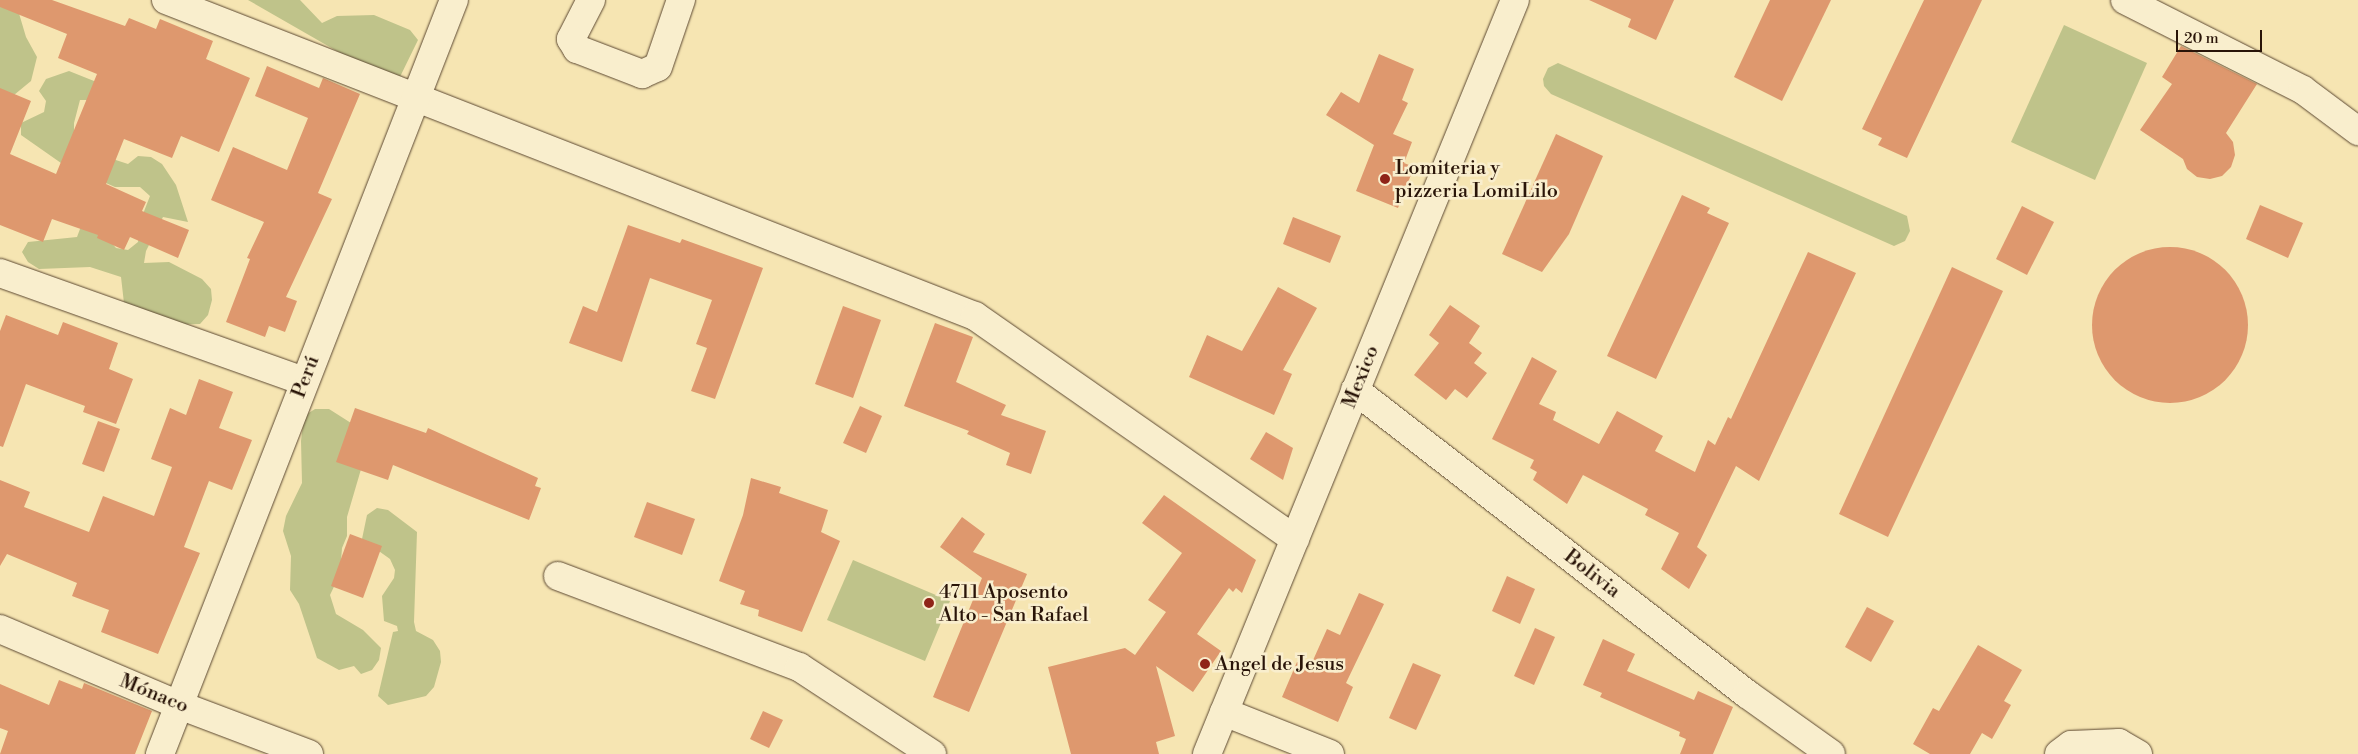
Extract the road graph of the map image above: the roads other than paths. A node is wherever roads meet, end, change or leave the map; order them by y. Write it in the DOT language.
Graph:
graph roads {
  1 [pos="166,0"];
  2 [pos="454,0"];
  3 [pos="591,0"];
  4 [pos="681,0"];
  5 [pos="1515,0"];
  6 [pos="2125,0"];
  7 [pos="2152,5"];
  8 [pos="415,97"];
  9 [pos="2358,131"];
  10 [pos="0,273"];
  11 [pos="304,381"];
  12 [pos="1356,390"];
  13 [pos="1295,539"];
  14 [pos="558,576"];
  15 [pos="0,629"];
  16 [pos="179,705"];
  17 [pos="1224,712"];
  18 [pos="160,754"];
  19 [pos="309,754"];
  20 [pos="932,754"];
  21 [pos="1207,754"];
  22 [pos="1330,754"];
  23 [pos="1831,754"];
  24 [pos="2059,754"];
  25 [pos="2138,754"];
  1 -- 8 [label="street"];
  2 -- 8 [label="street, Perú"];
  3 -- 4 [label="street"];
  5 -- 12 [label="street, Mexico"];
  6 -- 7 [label="street"];
  7 -- 9 [label="street"];
  8 -- 11 [label="street, Perú"];
  8 -- 13 [label="street"];
  10 -- 11 [label="street"];
  11 -- 16 [label="street, Perú"];
  12 -- 13 [label="street, Mexico"];
  12 -- 23 [label="street, Bolivia"];
  13 -- 17 [label="street, Mexico"];
  14 -- 20 [label="street"];
  15 -- 16 [label="street, Mónaco"];
  16 -- 18 [label="street, Perú"];
  16 -- 19 [label="street, Mónaco"];
  17 -- 21 [label="street, Mexico"];
  17 -- 22 [label="street"];
  24 -- 25 [label="street"];
}
